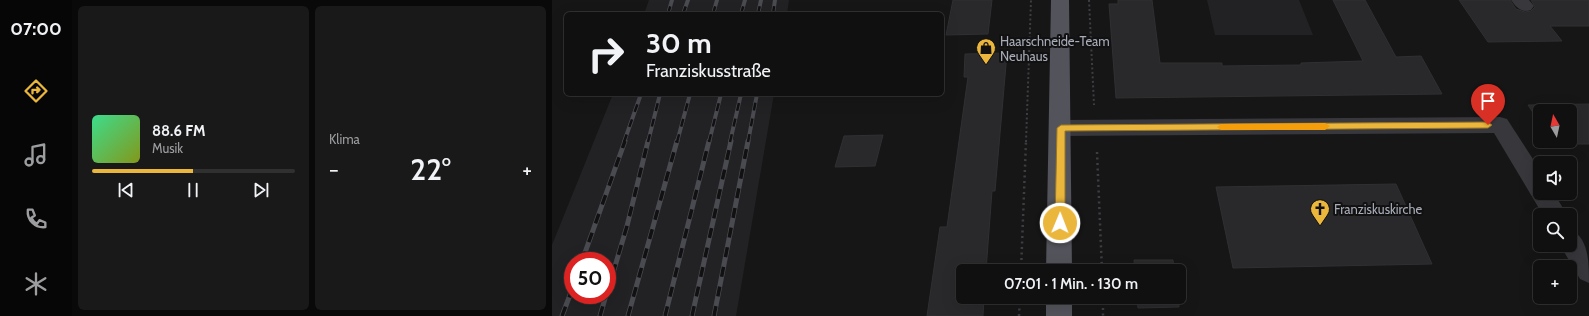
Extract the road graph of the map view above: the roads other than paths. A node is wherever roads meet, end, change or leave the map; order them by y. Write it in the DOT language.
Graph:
graph roads {
  1 [pos="1060,0"];
  2 [pos="1061,128"];
  3 [pos="1533,179"];
  4 [pos="1577,251"];
  5 [pos="1060,264"];
  6 [pos="1589,271"];
  7 [pos="1059,304"];
  8 [pos="1059,316"];
  1 -- 2 [label="main road"];
  2 -- 3 [label="street"];
  2 -- 5 [label="main road"];
  4 -- 6 [label="street"];
  7 -- 8 [label="main road"];
}
